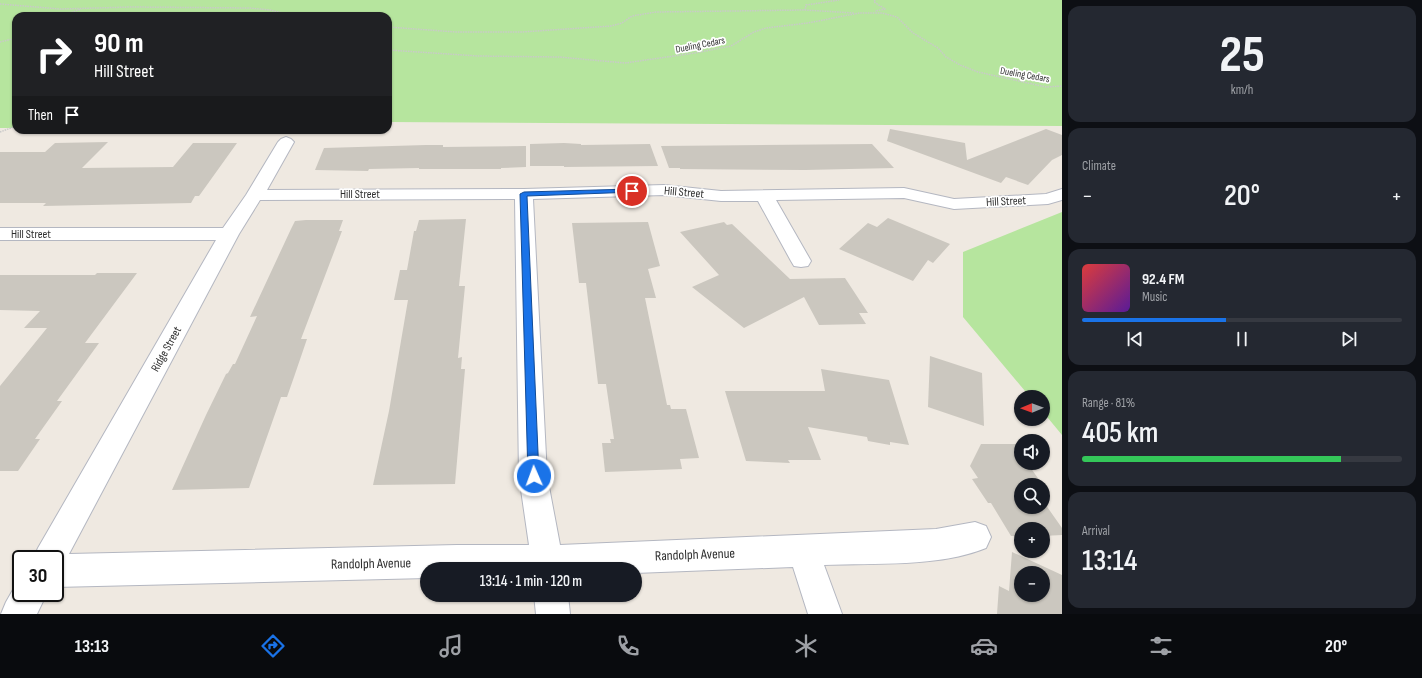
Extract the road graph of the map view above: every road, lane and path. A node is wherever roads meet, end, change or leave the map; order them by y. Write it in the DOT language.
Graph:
graph roads {
  1 [pos="839,0"];
  2 [pos="875,0"];
  3 [pos="0,4"];
  4 [pos="83,9"];
  5 [pos="805,10"];
  6 [pos="74,12"];
  7 [pos="277,12"];
  8 [pos="859,13"];
  9 [pos="392,27"];
  10 [pos="12,39"];
  11 [pos="0,42"];
  12 [pos="392,50"];
  13 [pos="1062,86"];
  14 [pos="12,128"];
  15 [pos="0,132"];
  16 [pos="286,142"];
  17 [pos="524,194"];
  18 [pos="1062,194"];
  19 [pos="255,195"];
  20 [pos="764,195"];
  21 [pos="0,234"];
  22 [pos="229,234"];
  23 [pos="801,261"];
  24 [pos="975,537"];
  25 [pos="54,550"];
  26 [pos="803,550"];
  27 [pos="480,562"];
  28 [pos="548,562"];
  29 [pos="600,562"];
  30 [pos="64,571"];
  31 [pos="25,602"];
  32 [pos="552,602"];
  33 [pos="18,614"];
  34 [pos="553,614"];
  35 [pos="825,614"];
  1 -- 5 [label="path"];
  2 -- 8 [label="path"];
  3 -- 4 [label="path"];
  4 -- 6 [label="path"];
  4 -- 7 [label="path"];
  5 -- 8 [label="path"];
  5 -- 9 [label="path"];
  8 -- 12 [label="path, Dueling Cedars"];
  8 -- 13 [label="path, Dueling Cedars"];
  10 -- 11 [label="path"];
  14 -- 15 [label="path"];
  16 -- 19 [label="street, Ridge Street"];
  17 -- 19 [label="street, Hill Street"];
  17 -- 20 [label="street, Hill Street"];
  17 -- 28 [label="street"];
  18 -- 20 [label="street, Hill Street"];
  19 -- 22 [label="street, Ridge Street"];
  20 -- 23 [label="street"];
  21 -- 22 [label="street, Hill Street"];
  22 -- 25 [label="street, Ridge Street"];
  24 -- 26 [label="street, Randolph Avenue"];
  26 -- 29 [label="street, Randolph Avenue"];
  26 -- 35 [label="street"];
  27 -- 30 [label="street, Randolph Avenue"];
  31 -- 33 [label="street"];
  32 -- 34 [label="street"];
}
